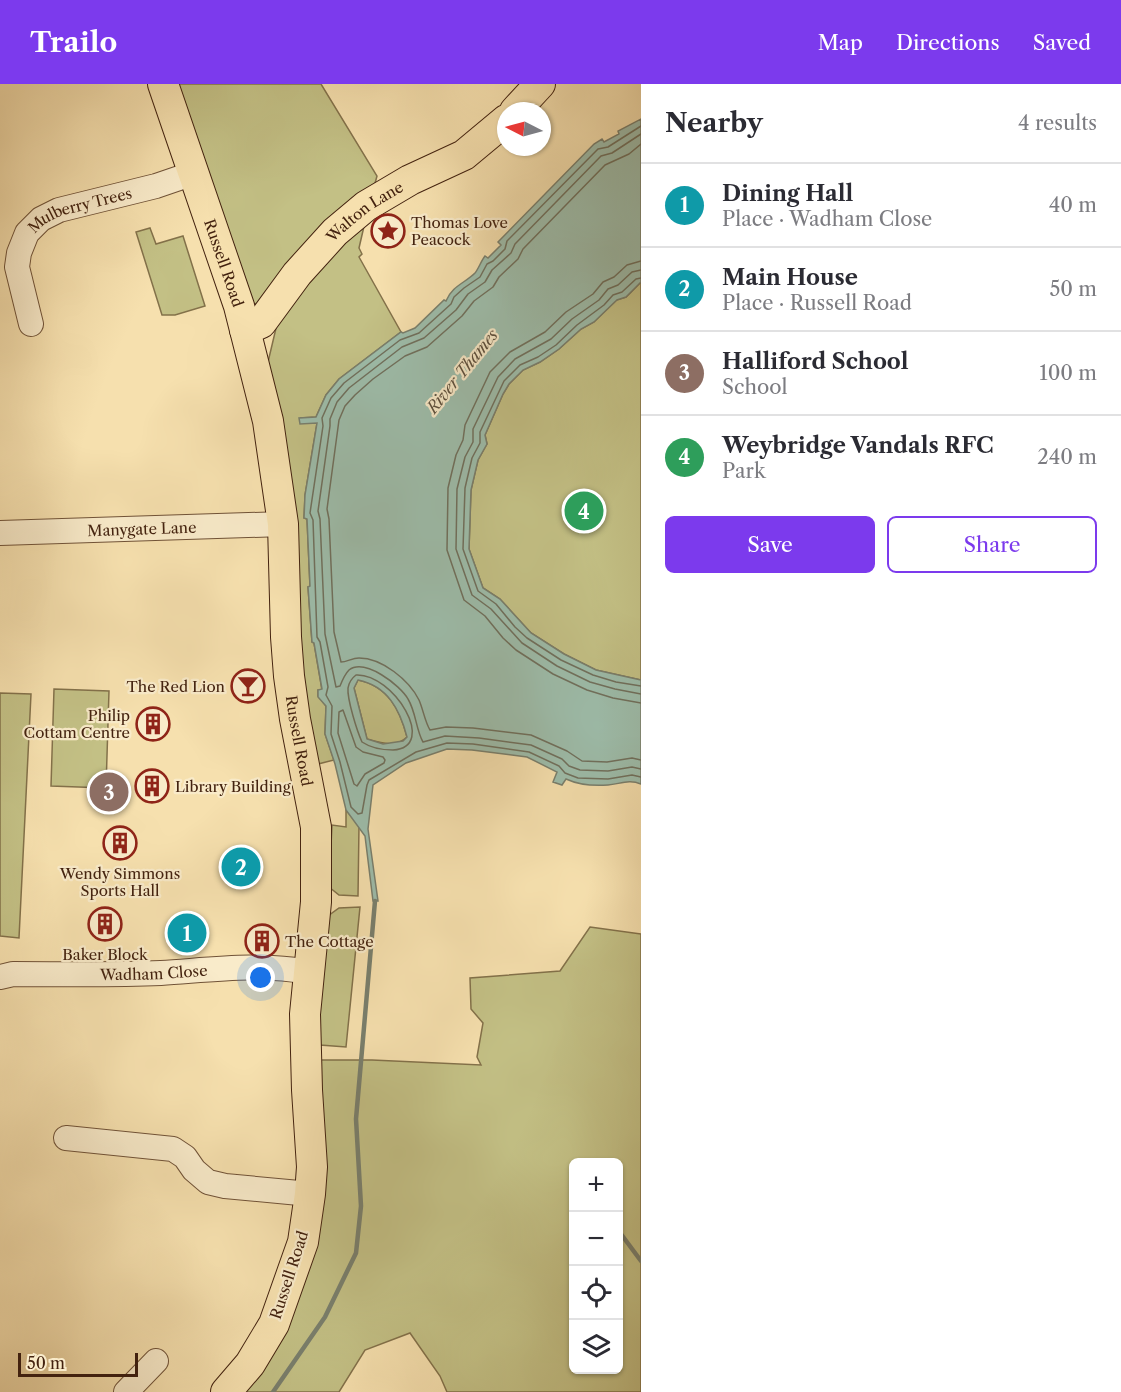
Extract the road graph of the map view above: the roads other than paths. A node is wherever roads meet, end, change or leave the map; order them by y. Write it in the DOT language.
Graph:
graph roads {
  1 [pos="163,84"];
  2 [pos="540,84"];
  3 [pos="523,102"];
  4 [pos="497,128"];
  5 [pos="194,173"];
  6 [pos="31,324"];
  7 [pos="245,330"];
  8 [pos="283,524"];
  9 [pos="0,533"];
  10 [pos="308,972"];
  11 [pos="0,977"];
  12 [pos="66,1138"];
  13 [pos="310,1194"];
  14 [pos="156,1361"];
  15 [pos="126,1392"];
  16 [pos="226,1392"];
  1 -- 5 [label="main road, Russell Road"];
  2 -- 3 [label="main road"];
  4 -- 7 [label="main road, Walton Lane"];
  5 -- 6 [label="street, Mulberry Trees"];
  5 -- 7 [label="main road, Russell Road"];
  7 -- 8 [label="main road, Russell Road"];
  8 -- 9 [label="street, Manygate Lane"];
  8 -- 10 [label="main road, Russell Road"];
  10 -- 11 [label="street, Wadham Close"];
  10 -- 13 [label="main road, Russell Road"];
  12 -- 13 [label="street"];
  13 -- 16 [label="main road, Russell Road"];
  14 -- 15 [label="street"];
}
